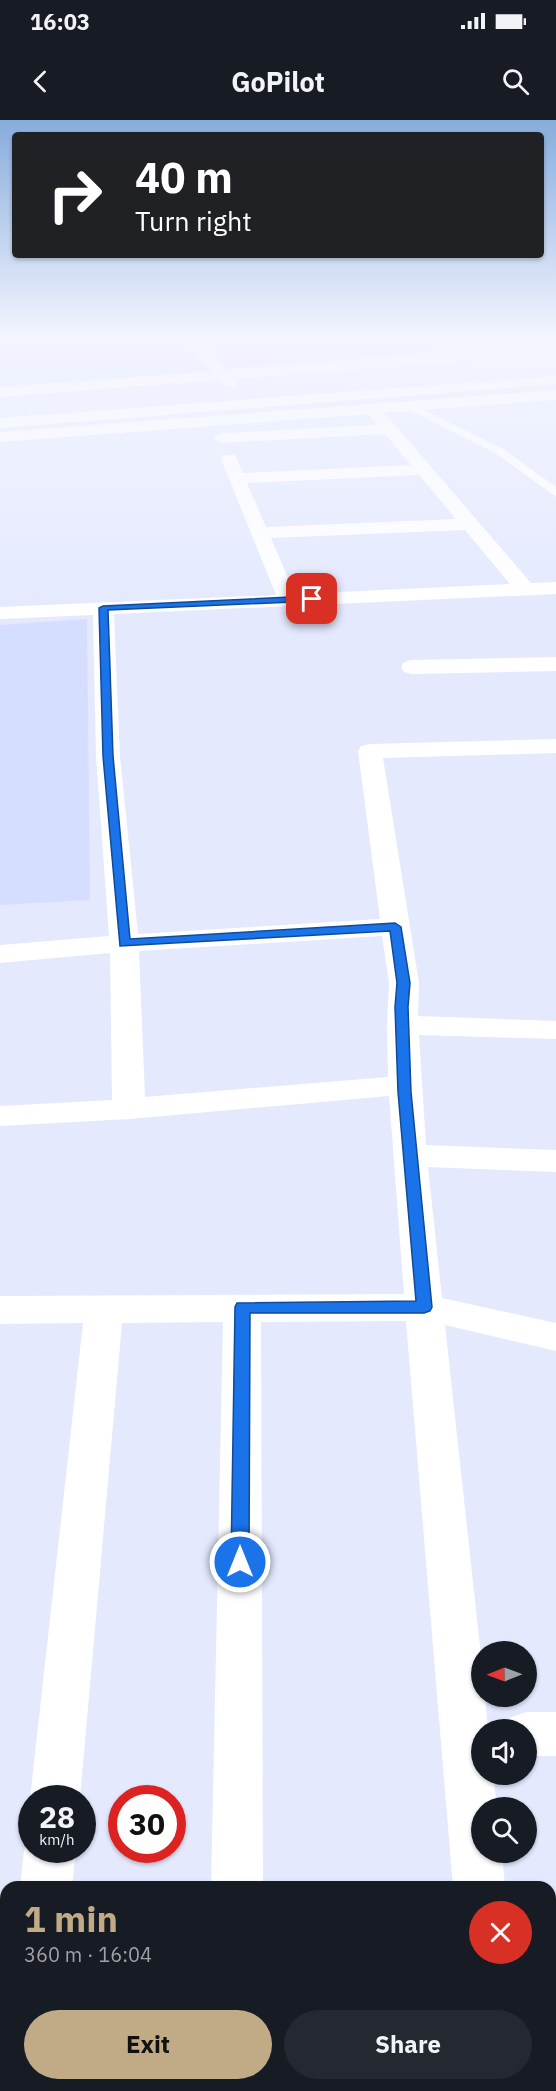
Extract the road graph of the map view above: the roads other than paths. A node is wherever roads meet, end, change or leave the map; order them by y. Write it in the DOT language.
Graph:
graph roads {
  1 [pos="129,427"];
  2 [pos="452,427"];
  3 [pos="390,429"];
  4 [pos="0,437"];
  5 [pos="424,470"];
  6 [pos="237,478"];
  7 [pos="556,493"];
  8 [pos="470,524"];
  9 [pos="259,533"];
  10 [pos="520,584"];
  11 [pos="556,588"];
  12 [pos="286,595"];
  13 [pos="103,608"];
  14 [pos="0,613"];
  15 [pos="556,664"];
  16 [pos="412,667"];
  17 [pos="556,746"];
  18 [pos="395,927"];
  19 [pos="124,943"];
  20 [pos="0,954"];
  21 [pos="402,1025"];
  22 [pos="556,1030"];
  23 [pos="405,1085"];
  24 [pos="129,1109"];
  25 [pos="0,1116"];
  26 [pos="410,1155"];
  27 [pos="556,1161"];
  28 [pos="242,1307"];
  29 [pos="424,1307"];
  30 [pos="104,1308"];
  31 [pos="0,1310"];
  32 [pos="556,1337"];
  33 [pos="537,1734"];
  34 [pos="556,1734"];
  35 [pos="56,1785"];
  36 [pos="49,1863"];
  37 [pos="47,1881"];
  38 [pos="237,1881"];
  39 [pos="477,1881"];
  1 -- 4 [label="street"];
  2 -- 7 [label="lane"];
  3 -- 5 [label="street"];
  3 -- 6 [label="street"];
  5 -- 6 [label="street"];
  5 -- 8 [label="street"];
  6 -- 9 [label="street"];
  8 -- 9 [label="street"];
  8 -- 10 [label="street"];
  9 -- 12 [label="street"];
  10 -- 11 [label="street"];
  10 -- 12 [label="street"];
  12 -- 13 [label="street"];
  13 -- 14 [label="street"];
  13 -- 19 [label="street"];
  15 -- 16 [label="street"];
  17 -- 18 [label="street"];
  18 -- 19 [label="street"];
  18 -- 21 [label="street"];
  19 -- 20 [label="street"];
  19 -- 24 [label="street"];
  21 -- 22 [label="street"];
  21 -- 23 [label="street"];
  23 -- 24 [label="street"];
  23 -- 26 [label="street"];
  24 -- 25 [label="street"];
  26 -- 27 [label="street"];
  26 -- 29 [label="street"];
  28 -- 29 [label="street"];
  28 -- 30 [label="street"];
  28 -- 38 [label="street"];
  29 -- 32 [label="street"];
  29 -- 39 [label="street"];
  30 -- 31 [label="street"];
  30 -- 35 [label="street"];
  33 -- 34 [label="street"];
  36 -- 37 [label="street"];
}
